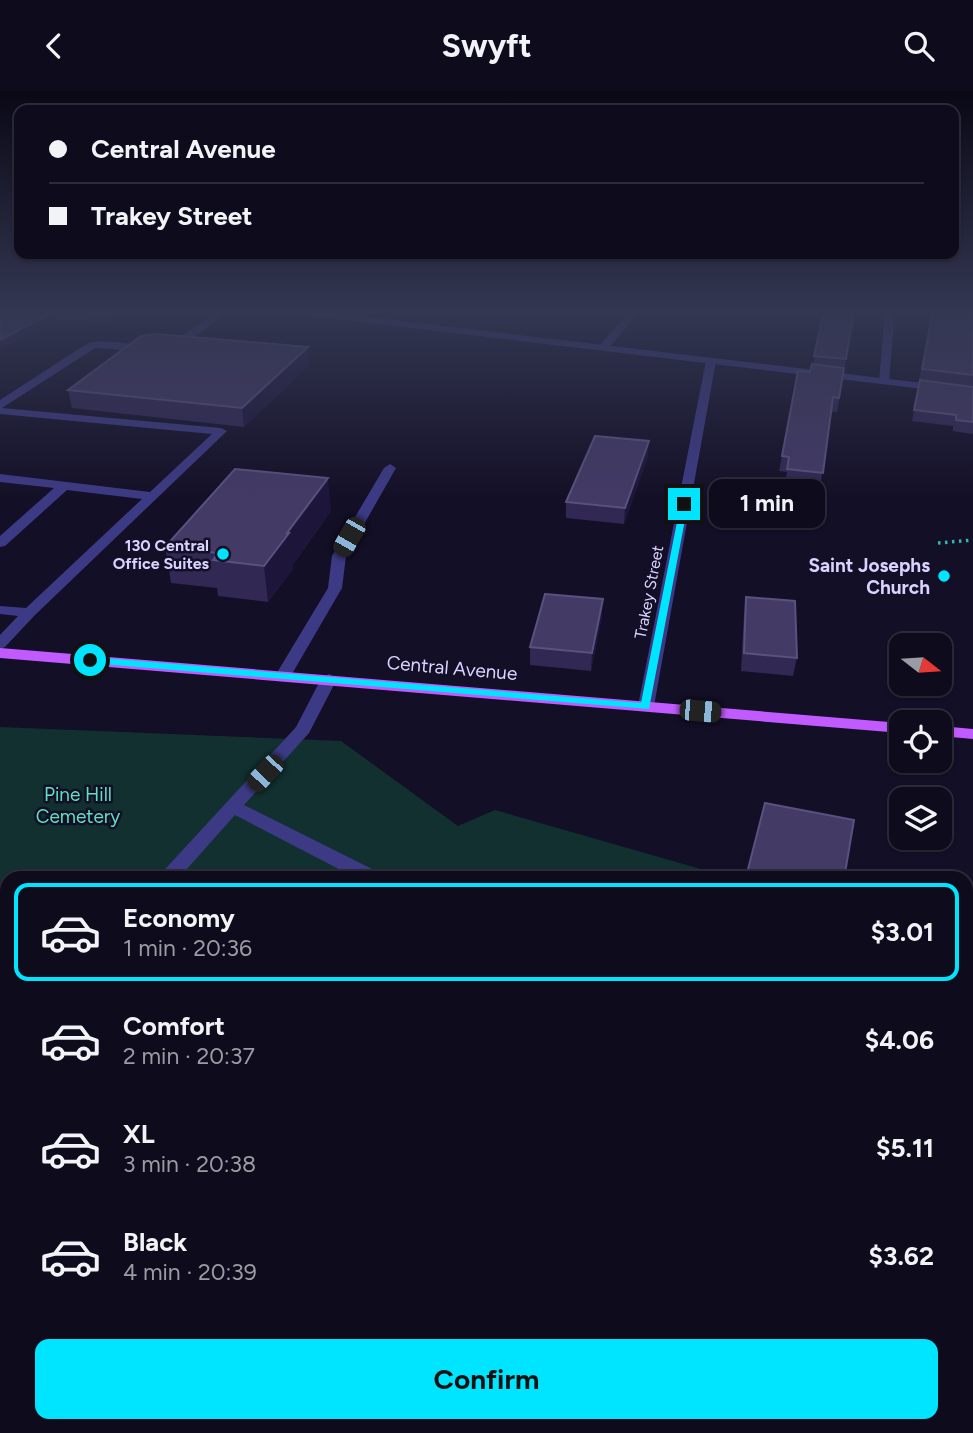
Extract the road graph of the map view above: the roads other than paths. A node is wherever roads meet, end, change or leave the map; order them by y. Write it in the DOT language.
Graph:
graph roads {
  1 [pos="47,374"];
  2 [pos="709,374"];
  3 [pos="820,374"];
  4 [pos="885,374"];
  5 [pos="884,381"];
  6 [pos="973,392"];
  7 [pos="0,404"];
  8 [pos="0,411"];
  9 [pos="390,468"];
  10 [pos="0,478"];
  11 [pos="64,486"];
  12 [pos="153,496"];
  13 [pos="0,543"];
  14 [pos="0,610"];
  15 [pos="29,613"];
  16 [pos="0,644"];
  17 [pos="0,653"];
  18 [pos="283,675"];
  19 [pos="329,679"];
  20 [pos="646,706"];
  21 [pos="889,727"];
  22 [pos="952,732"];
  23 [pos="973,734"];
  24 [pos="233,807"];
  25 [pos="173,871"];
  26 [pos="359,871"];
  1 -- 7 [label="street"];
  2 -- 20 [label="street, Trakey Street"];
  3 -- 5 [label="street"];
  4 -- 5 [label="street"];
  5 -- 6 [label="street"];
  8 -- 12 [label="street"];
  9 -- 18 [label="street"];
  10 -- 11 [label="street"];
  11 -- 12 [label="street"];
  11 -- 13 [label="street"];
  12 -- 15 [label="street"];
  14 -- 15 [label="street"];
  15 -- 16 [label="street"];
  17 -- 18 [label="main road, Central Avenue"];
  18 -- 19 [label="main road, Central Avenue"];
  19 -- 20 [label="main road, Central Avenue"];
  19 -- 24 [label="street"];
  20 -- 21 [label="main road, Central Avenue"];
  22 -- 23 [label="main road"];
  24 -- 25 [label="street"];
  24 -- 26 [label="street"];
}
